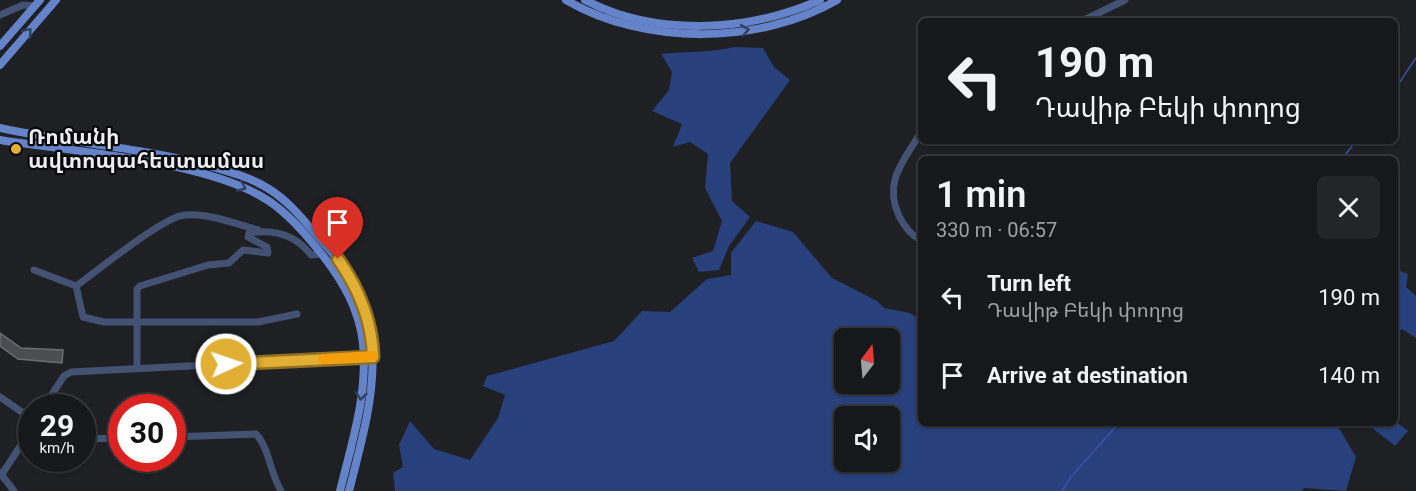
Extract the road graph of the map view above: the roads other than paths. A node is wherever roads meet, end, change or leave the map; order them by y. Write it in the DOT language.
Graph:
graph roads {
  1 [pos="56,0"];
  2 [pos="585,0"];
  3 [pos="820,0"];
  4 [pos="837,0"];
  5 [pos="1125,0"];
  6 [pos="569,1"];
  7 [pos="37,3"];
  8 [pos="0,15"];
  9 [pos="1088,18"];
  10 [pos="0,46"];
  11 [pos="0,65"];
  12 [pos="0,128"];
  13 [pos="918,137"];
  14 [pos="0,140"];
  15 [pos="261,231"];
  16 [pos="918,238"];
  17 [pos="321,254"];
  18 [pos="34,270"];
  19 [pos="76,286"];
  20 [pos="297,314"];
  21 [pos="136,322"];
  22 [pos="368,357"];
  23 [pos="137,368"];
  24 [pos="52,394"];
  25 [pos="0,397"];
  26 [pos="18,409"];
  27 [pos="186,436"];
  28 [pos="18,451"];
  29 [pos="1,474"];
  30 [pos="14,491"];
  31 [pos="281,491"];
  32 [pos="340,491"];
  33 [pos="350,491"];
  11 -- 1 [label="main road, one-way"];
  2 -- 3 [label="main road"];
  6 -- 4 [label="main road, one-way"];
  5 -- 9 [label="street"];
  7 -- 8 [label="street"];
  7 -- 10 [label="main road"];
  12 -- 22 [label="main road"];
  13 -- 16 [label="street"];
  14 -- 17 [label="main road, one-way"];
  15 -- 17 [label="street"];
  15 -- 19 [label="street"];
  15 -- 21 [label="street"];
  17 -- 22 [label="main road"];
  18 -- 19 [label="street"];
  19 -- 21 [label="street"];
  20 -- 21 [label="street"];
  21 -- 23 [label="street"];
  22 -- 23 [label="street"];
  22 -- 32 [label="main road, one-way"];
  22 -- 33 [label="main road"];
  23 -- 24 [label="street"];
  25 -- 26 [label="street"];
  27 -- 31 [label="street"];
  28 -- 29 [label="street"];
  29 -- 30 [label="street"];
}
